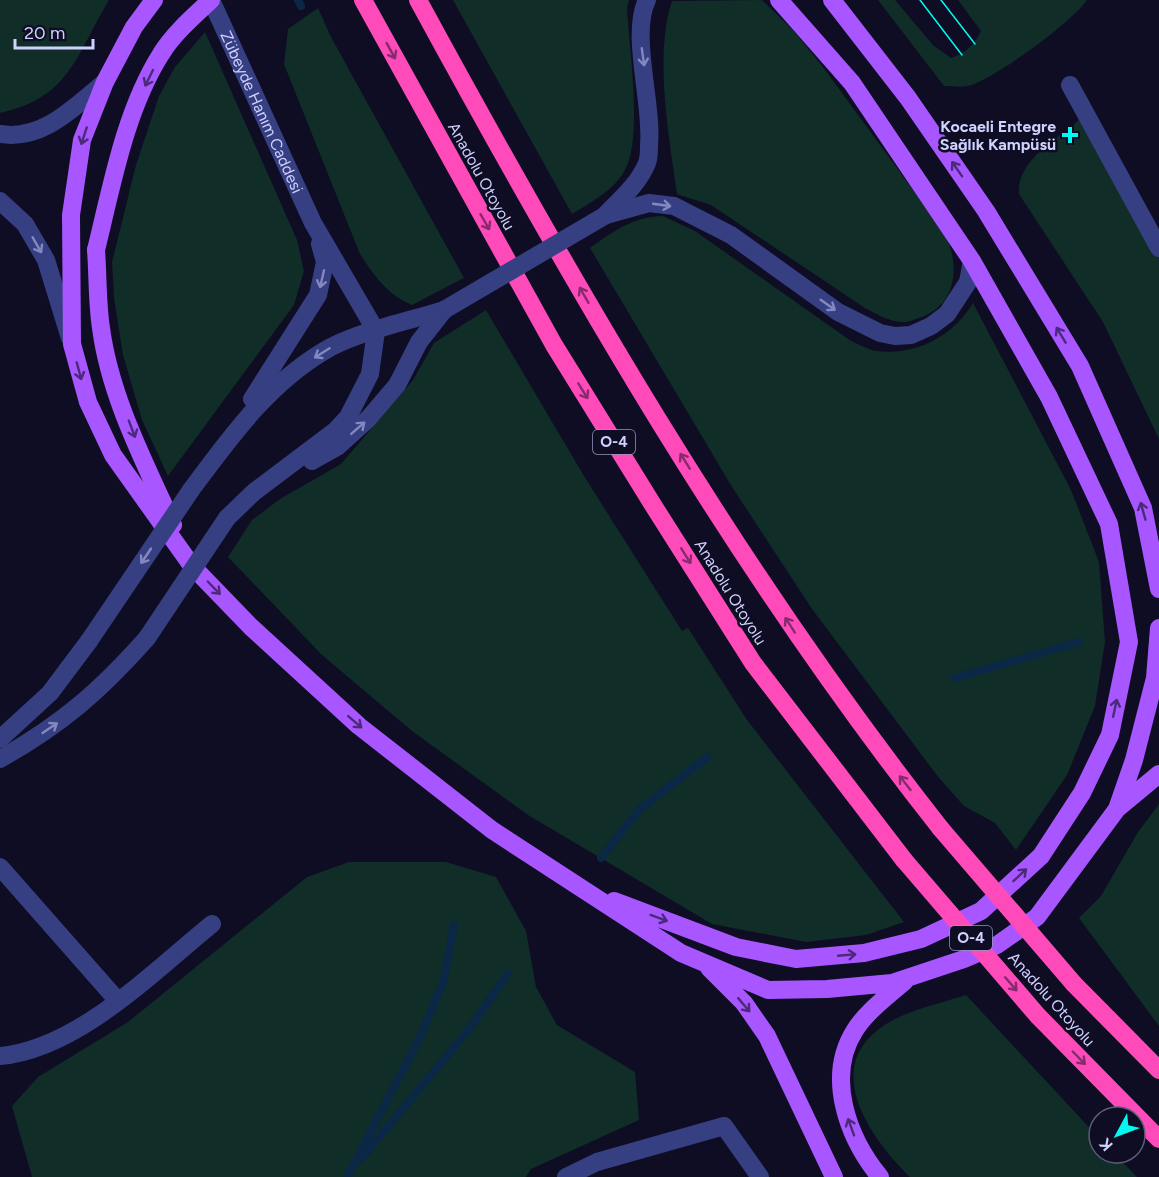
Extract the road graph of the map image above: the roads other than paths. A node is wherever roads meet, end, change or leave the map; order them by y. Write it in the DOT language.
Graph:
graph roads {
  1 [pos="154,0"];
  2 [pos="211,0"];
  3 [pos="363,0"];
  4 [pos="418,0"];
  5 [pos="647,0"];
  6 [pos="779,0"];
  7 [pos="832,0"];
  8 [pos="105,82"];
  9 [pos="1070,85"];
  10 [pos="0,134"];
  11 [pos="0,201"];
  12 [pos="606,214"];
  13 [pos="314,223"];
  14 [pos="1159,248"];
  15 [pos="972,261"];
  16 [pos="444,310"];
  17 [pos="376,332"];
  18 [pos="72,344"];
  19 [pos="222,447"];
  20 [pos="272,478"];
  21 [pos="192,566"];
  22 [pos="1159,589"];
  23 [pos="1159,630"];
  24 [pos="0,739"];
  25 [pos="0,759"];
  26 [pos="1159,774"];
  27 [pos="1117,809"];
  28 [pos="0,867"];
  29 [pos="585,890"];
  30 [pos="212,924"];
  31 [pos="704,963"];
  32 [pos="909,977"];
  33 [pos="118,1001"];
  34 [pos="0,1056"];
  35 [pos="1159,1070"];
  36 [pos="1159,1139"];
  37 [pos="566,1177"];
  38 [pos="760,1177"];
  39 [pos="834,1177"];
  40 [pos="880,1177"];
  1 -- 8 [label="main road"];
  2 -- 13 [label="street, Zübeyde Hanım Caddesi"];
  2 -- 21 [label="main road, one-way, bridge"];
  3 -- 36 [label="highway, Anadolu Otoyolu / O-4, one-way, bridge"];
  35 -- 4 [label="highway, Anadolu Otoyolu, one-way, bridge"];
  5 -- 12 [label="street, one-way"];
  6 -- 15 [label="main road"];
  22 -- 7 [label="main road, one-way"];
  8 -- 10 [label="street"];
  8 -- 18 [label="main road, one-way"];
  9 -- 14 [label="street"];
  11 -- 18 [label="street, one-way"];
  12 -- 15 [label="street, one-way"];
  12 -- 16 [label="street, bridge"];
  13 -- 17 [label="street"];
  13 -- 19 [label="street, one-way"];
  29 -- 15 [label="main road, one-way"];
  16 -- 17 [label="street"];
  20 -- 16 [label="street, one-way"];
  17 -- 19 [label="street, one-way"];
  17 -- 20 [label="street"];
  18 -- 21 [label="main road, one-way"];
  19 -- 24 [label="street, one-way, bridge"];
  25 -- 20 [label="street, one-way, bridge"];
  21 -- 29 [label="main road, one-way"];
  23 -- 27 [label="main road"];
  26 -- 27 [label="main road"];
  27 -- 32 [label="main road"];
  28 -- 33 [label="street"];
  29 -- 31 [label="main road"];
  30 -- 33 [label="street"];
  31 -- 32 [label="main road"];
  31 -- 39 [label="main road, one-way"];
  40 -- 32 [label="main road, one-way"];
  33 -- 34 [label="street"];
  37 -- 38 [label="street"];
}
